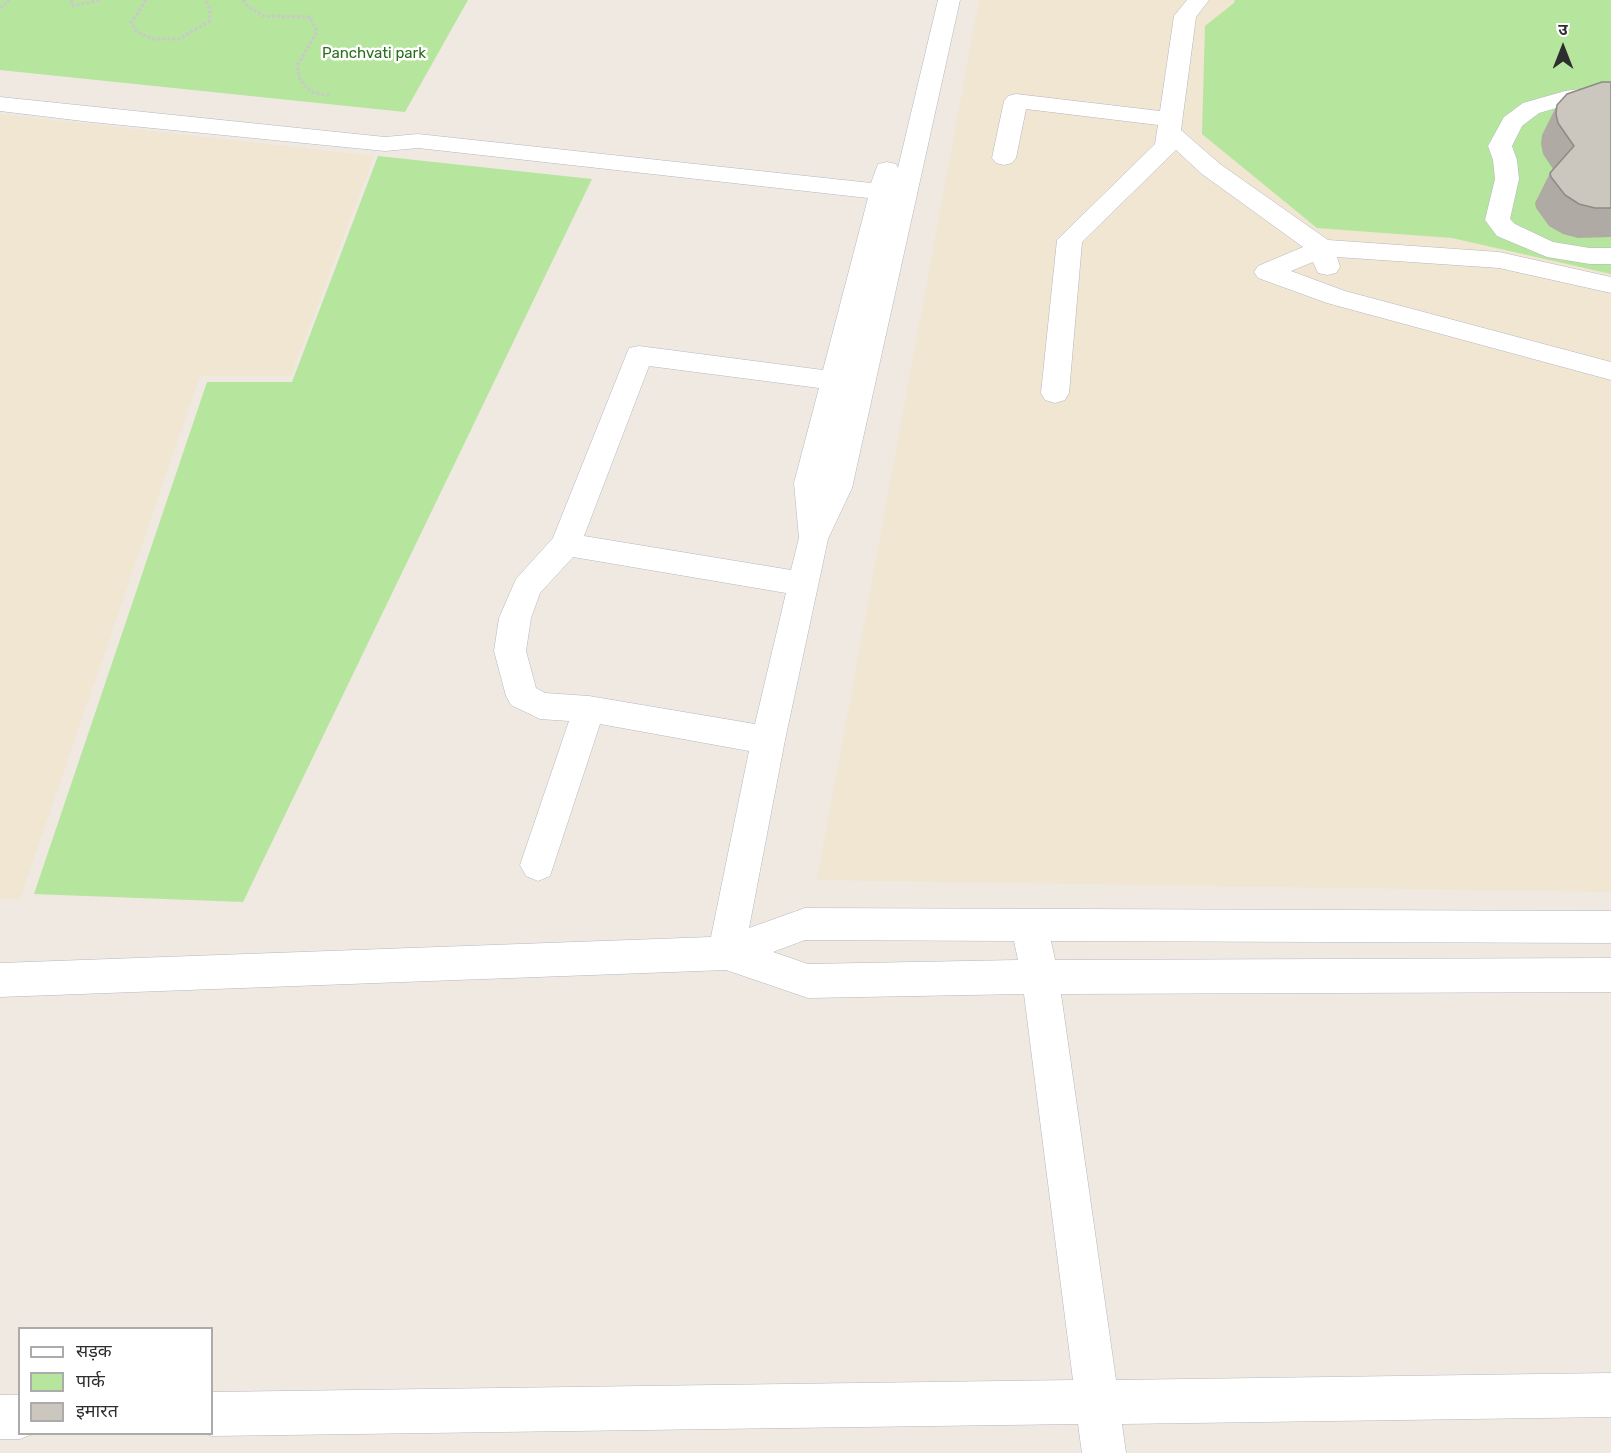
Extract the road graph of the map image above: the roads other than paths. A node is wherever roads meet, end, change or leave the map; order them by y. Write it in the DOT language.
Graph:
graph roads {
  1 [pos="928,0"];
  2 [pos="949,0"];
  3 [pos="1198,0"];
  4 [pos="0,88"];
  5 [pos="1611,92"];
  6 [pos="0,104"];
  7 [pos="1170,125"];
  8 [pos="418,141"];
  9 [pos="1004,158"];
  10 [pos="893,193"];
  11 [pos="1506,230"];
  12 [pos="1322,248"];
  13 [pos="1405,254"];
  14 [pos="1611,256"];
  15 [pos="1611,285"];
  16 [pos="1336,297"];
  17 [pos="1611,371"];
  18 [pos="834,381"];
  19 [pos="1056,393"];
  20 [pos="813,539"];
  21 [pos="566,544"];
  22 [pos="803,584"];
  23 [pos="589,709"];
  24 [pos="768,740"];
  25 [pos="538,865"];
  26 [pos="1029,924"];
  27 [pos="1611,927"];
  28 [pos="726,953"];
  29 [pos="1611,975"];
  30 [pos="1040,977"];
  31 [pos="0,980"];
  32 [pos="1611,1395"];
  33 [pos="1098,1402"];
  34 [pos="213,1414"];
  35 [pos="18,1416"];
  36 [pos="0,1417"];
  37 [pos="1104,1453"];
  1 -- 10 [label="street"];
  2 -- 10 [label="street"];
  3 -- 7 [label="street"];
  4 -- 8 [label="street"];
  5 -- 11 [label="street"];
  6 -- 8 [label="street"];
  7 -- 9 [label="street"];
  7 -- 12 [label="street"];
  7 -- 19 [label="street"];
  8 -- 10 [label="street"];
  10 -- 18 [label="street"];
  10 -- 20 [label="street"];
  11 -- 13 [label="street"];
  11 -- 14 [label="street"];
  12 -- 13 [label="street"];
  12 -- 16 [label="street"];
  12 -- 16 [label="street"];
  13 -- 15 [label="street"];
  16 -- 17 [label="street"];
  18 -- 20 [label="street"];
  18 -- 21 [label="street"];
  20 -- 22 [label="street"];
  21 -- 22 [label="street"];
  21 -- 23 [label="street"];
  22 -- 24 [label="street"];
  23 -- 24 [label="street"];
  23 -- 25 [label="street"];
  24 -- 28 [label="street"];
  26 -- 27 [label="street"];
  26 -- 28 [label="street"];
  26 -- 30 [label="street"];
  28 -- 30 [label="street"];
  28 -- 31 [label="street"];
  29 -- 30 [label="street"];
  30 -- 33 [label="street"];
  32 -- 33 [label="street"];
  33 -- 34 [label="street"];
  33 -- 37 [label="street"];
  35 -- 36 [label="street"];
}
